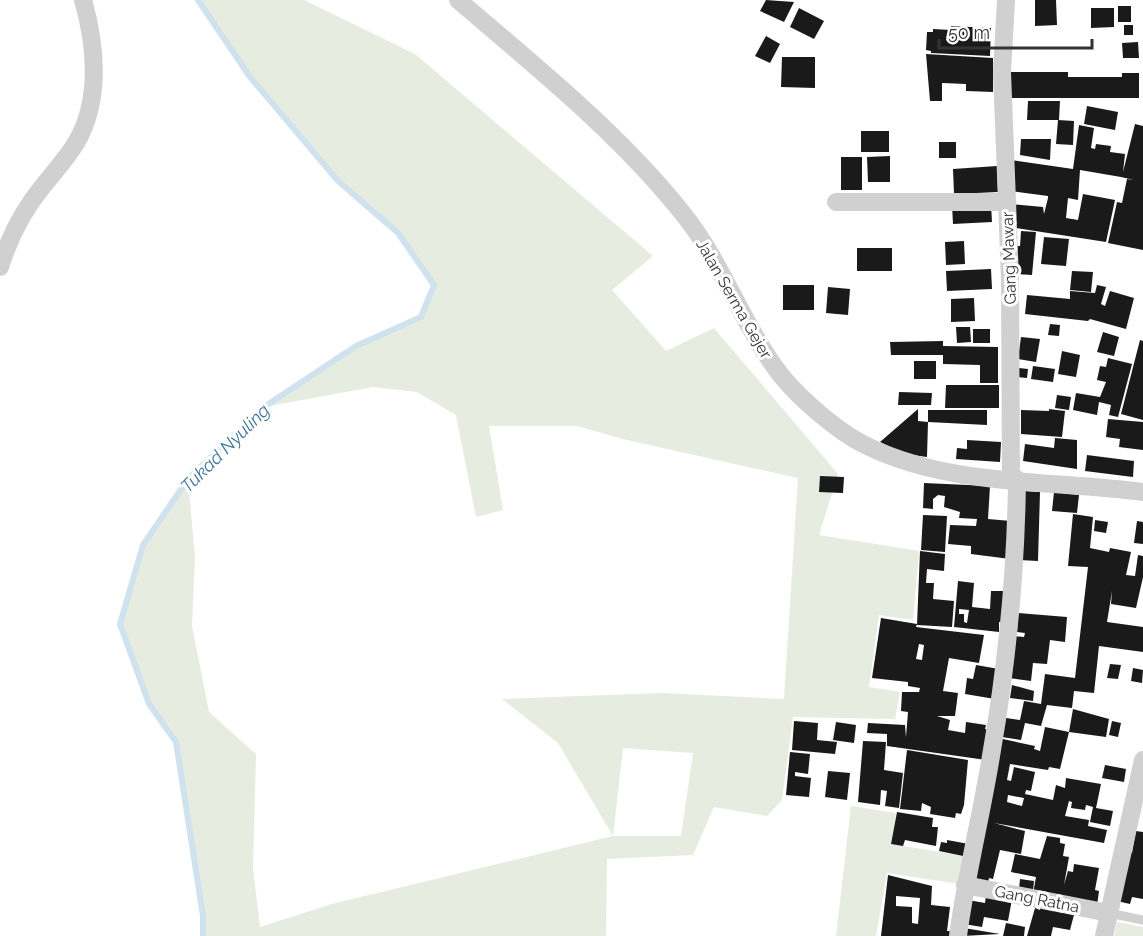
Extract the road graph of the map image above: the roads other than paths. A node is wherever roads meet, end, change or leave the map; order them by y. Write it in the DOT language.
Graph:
graph roads {
  1 [pos="83,0"];
  2 [pos="458,0"];
  3 [pos="1006,0"];
  4 [pos="836,202"];
  5 [pos="1007,202"];
  6 [pos="0,267"];
  7 [pos="1014,479"];
  8 [pos="1143,492"];
  9 [pos="1143,760"];
  10 [pos="1140,790"];
  11 [pos="965,885"];
  12 [pos="1109,913"];
  13 [pos="1143,920"];
  14 [pos="958,936"];
  15 [pos="1104,936"];
  1 -- 6 [label="street"];
  2 -- 7 [label="street, Jalan Serma Gejer"];
  3 -- 5 [label="street, Gang Mawar"];
  4 -- 5 [label="street"];
  5 -- 7 [label="street, Gang Mawar"];
  7 -- 8 [label="street, Jalan Serma Gejer"];
  7 -- 11 [label="street, Gang Mawar"];
  9 -- 10 [label="street"];
  10 -- 12 [label="street"];
  11 -- 12 [label="street, Gang Ratna"];
  11 -- 14 [label="street, Gang Mawar"];
  12 -- 13 [label="lane"];
  12 -- 15 [label="street"];
}
